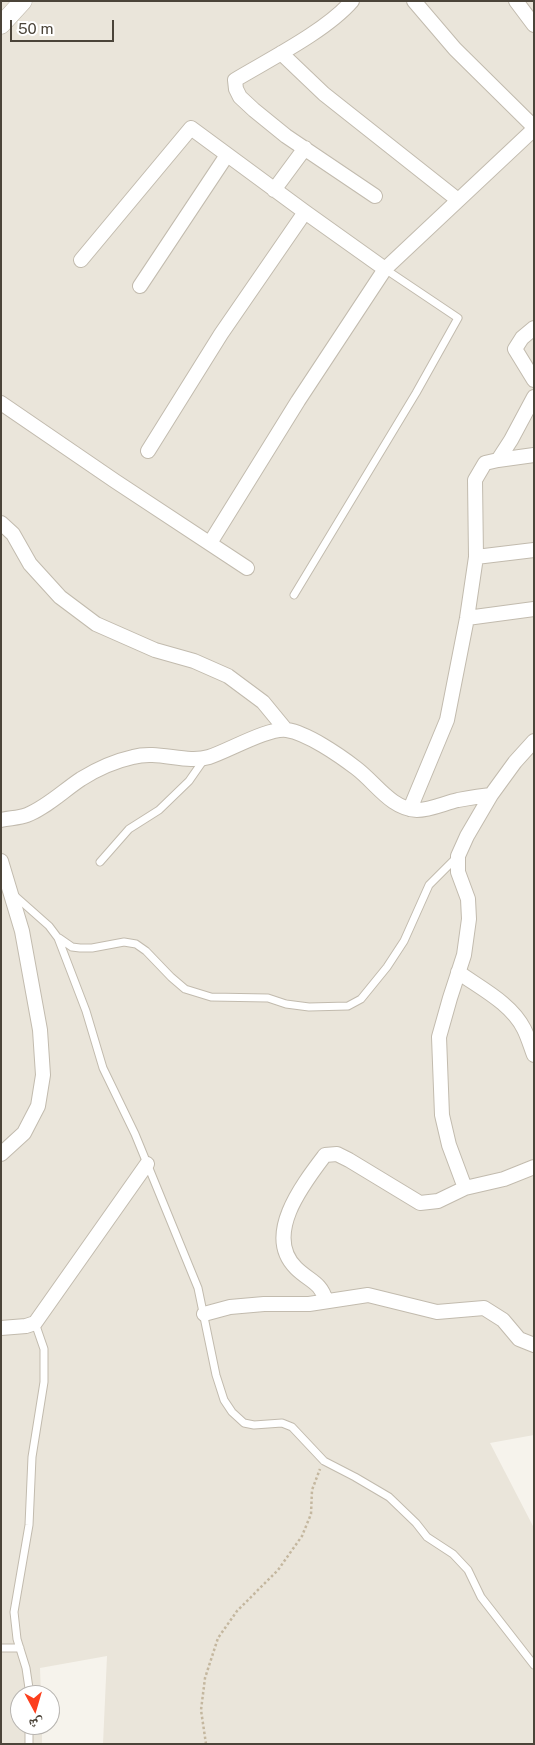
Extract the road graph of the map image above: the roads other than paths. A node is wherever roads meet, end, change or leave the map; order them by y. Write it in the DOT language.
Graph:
graph roads {
  1 [pos="23,1"];
  2 [pos="352,1"];
  3 [pos="414,1"];
  4 [pos="516,1"];
  5 [pos="534,25"];
  6 [pos="1,26"];
  7 [pos="281,53"];
  8 [pos="534,128"];
  9 [pos="305,148"];
  10 [pos="227,155"];
  11 [pos="274,190"];
  12 [pos="375,196"];
  13 [pos="458,200"];
  14 [pos="305,212"];
  15 [pos="81,260"];
  16 [pos="384,269"];
  17 [pos="140,286"];
  18 [pos="534,328"];
  19 [pos="534,380"];
  20 [pos="534,397"];
  21 [pos="1,403"];
  22 [pos="148,451"];
  23 [pos="534,454"];
  24 [pos="498,460"];
  25 [pos="1,522"];
  26 [pos="210,543"];
  27 [pos="534,550"];
  28 [pos="476,557"];
  29 [pos="247,568"];
  30 [pos="294,595"];
  31 [pos="534,609"];
  32 [pos="467,618"];
  33 [pos="286,730"];
  34 [pos="534,741"];
  35 [pos="206,758"];
  36 [pos="492,794"];
  37 [pos="410,809"];
  38 [pos="1,820"];
  39 [pos="458,856"];
  40 [pos="1,861"];
  41 [pos="100,862"];
  42 [pos="12,894"];
  43 [pos="58,938"];
  44 [pos="458,972"];
  45 [pos="533,1050"];
  46 [pos="1,1154"];
  47 [pos="147,1164"];
  48 [pos="534,1167"];
  49 [pos="465,1188"];
  50 [pos="326,1301"];
  51 [pos="204,1314"];
  52 [pos="35,1323"];
  53 [pos="1,1328"];
  54 [pos="534,1345"];
  55 [pos="1,1648"];
  56 [pos="20,1648"];
  57 [pos="534,1665"];
  58 [pos="29,1685"];
  1 -- 6 [label="street"];
  2 -- 7 [label="street"];
  3 -- 8 [label="street"];
  4 -- 5 [label="street"];
  7 -- 9 [label="street"];
  7 -- 13 [label="street"];
  8 -- 13 [label="street"];
  9 -- 11 [label="street"];
  9 -- 12 [label="street"];
  10 -- 11 [label="street"];
  10 -- 15 [label="street"];
  10 -- 17 [label="street"];
  11 -- 14 [label="street"];
  13 -- 16 [label="street"];
  14 -- 16 [label="street"];
  14 -- 22 [label="street"];
  16 -- 26 [label="street"];
  16 -- 30 [label="lane"];
  18 -- 19 [label="street"];
  20 -- 24 [label="street"];
  21 -- 26 [label="street"];
  23 -- 24 [label="street"];
  24 -- 28 [label="street"];
  25 -- 33 [label="street"];
  26 -- 29 [label="street"];
  27 -- 28 [label="street"];
  28 -- 32 [label="street"];
  31 -- 32 [label="street"];
  32 -- 37 [label="street"];
  33 -- 35 [label="street"];
  33 -- 37 [label="street"];
  34 -- 36 [label="street"];
  35 -- 38 [label="street"];
  35 -- 41 [label="lane"];
  36 -- 37 [label="street"];
  36 -- 39 [label="street"];
  39 -- 43 [label="lane"];
  39 -- 44 [label="street"];
  40 -- 42 [label="street"];
  42 -- 43 [label="lane"];
  42 -- 46 [label="street"];
  43 -- 47 [label="lane"];
  44 -- 45 [label="street"];
  44 -- 49 [label="street"];
  47 -- 51 [label="lane"];
  47 -- 52 [label="street"];
  48 -- 49 [label="street"];
  49 -- 50 [label="street"];
  50 -- 51 [label="street"];
  50 -- 54 [label="street"];
  51 -- 57 [label="lane"];
  52 -- 53 [label="street"];
  52 -- 56 [label="lane"];
  55 -- 56 [label="lane"];
  56 -- 58 [label="lane"];
}
